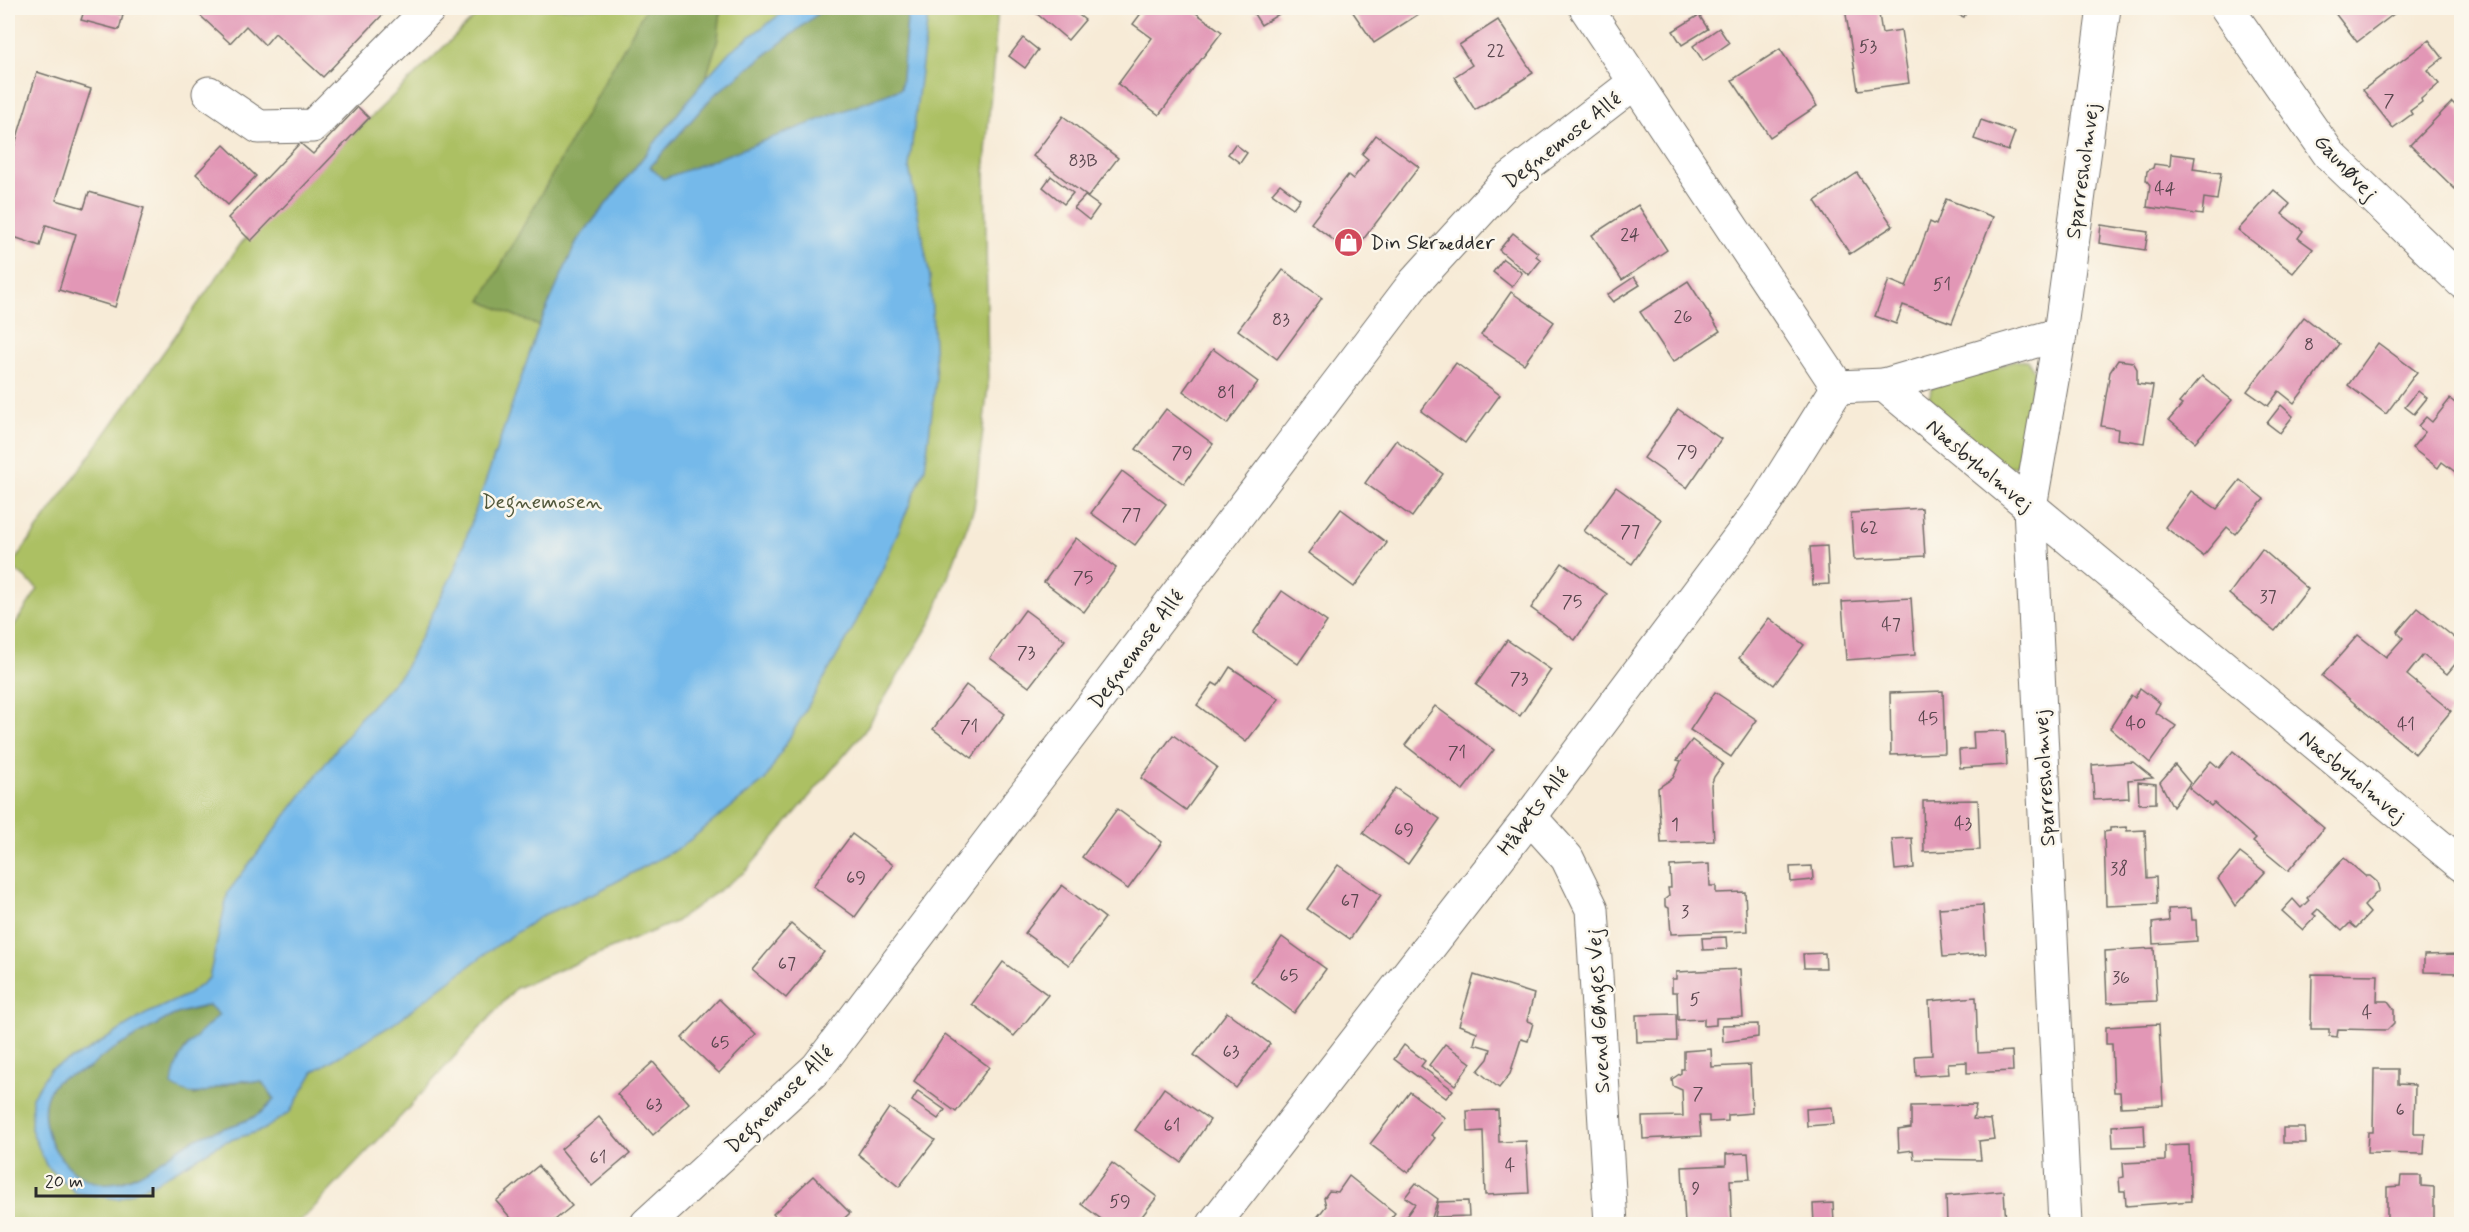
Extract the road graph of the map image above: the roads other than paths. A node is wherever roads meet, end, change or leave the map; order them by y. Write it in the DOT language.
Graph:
graph roads {
  1 [pos="430,8"];
  2 [pos="1586,8"];
  3 [pos="2104,8"];
  4 [pos="2227,8"];
  5 [pos="1634,83"];
  6 [pos="209,93"];
  7 [pos="2462,282"];
  8 [pos="2060,334"];
  9 [pos="1884,385"];
  10 [pos="1839,387"];
  11 [pos="2030,507"];
  12 [pos="1530,817"];
  13 [pos="2462,866"];
  14 [pos="647,1224"];
  15 [pos="1214,1224"];
  16 [pos="1611,1224"];
  17 [pos="2065,1224"];
  1 -- 6 [label="street"];
  2 -- 5 [label="street"];
  3 -- 8 [label="street, Sparresholmvej"];
  4 -- 7 [label="street, Gaunøvej"];
  5 -- 10 [label="street"];
  5 -- 14 [label="street, Degnemose Allé"];
  8 -- 9 [label="street"];
  8 -- 11 [label="street, Sparresholmvej"];
  9 -- 10 [label="street"];
  9 -- 11 [label="street, Næsbyholmvej"];
  10 -- 12 [label="street, Håbets Allé"];
  11 -- 13 [label="street, Næsbyholmvej"];
  11 -- 17 [label="street, Sparresholmvej"];
  12 -- 15 [label="street, Håbets Allé"];
  12 -- 16 [label="street, Svend Gønges Vej"];
}
